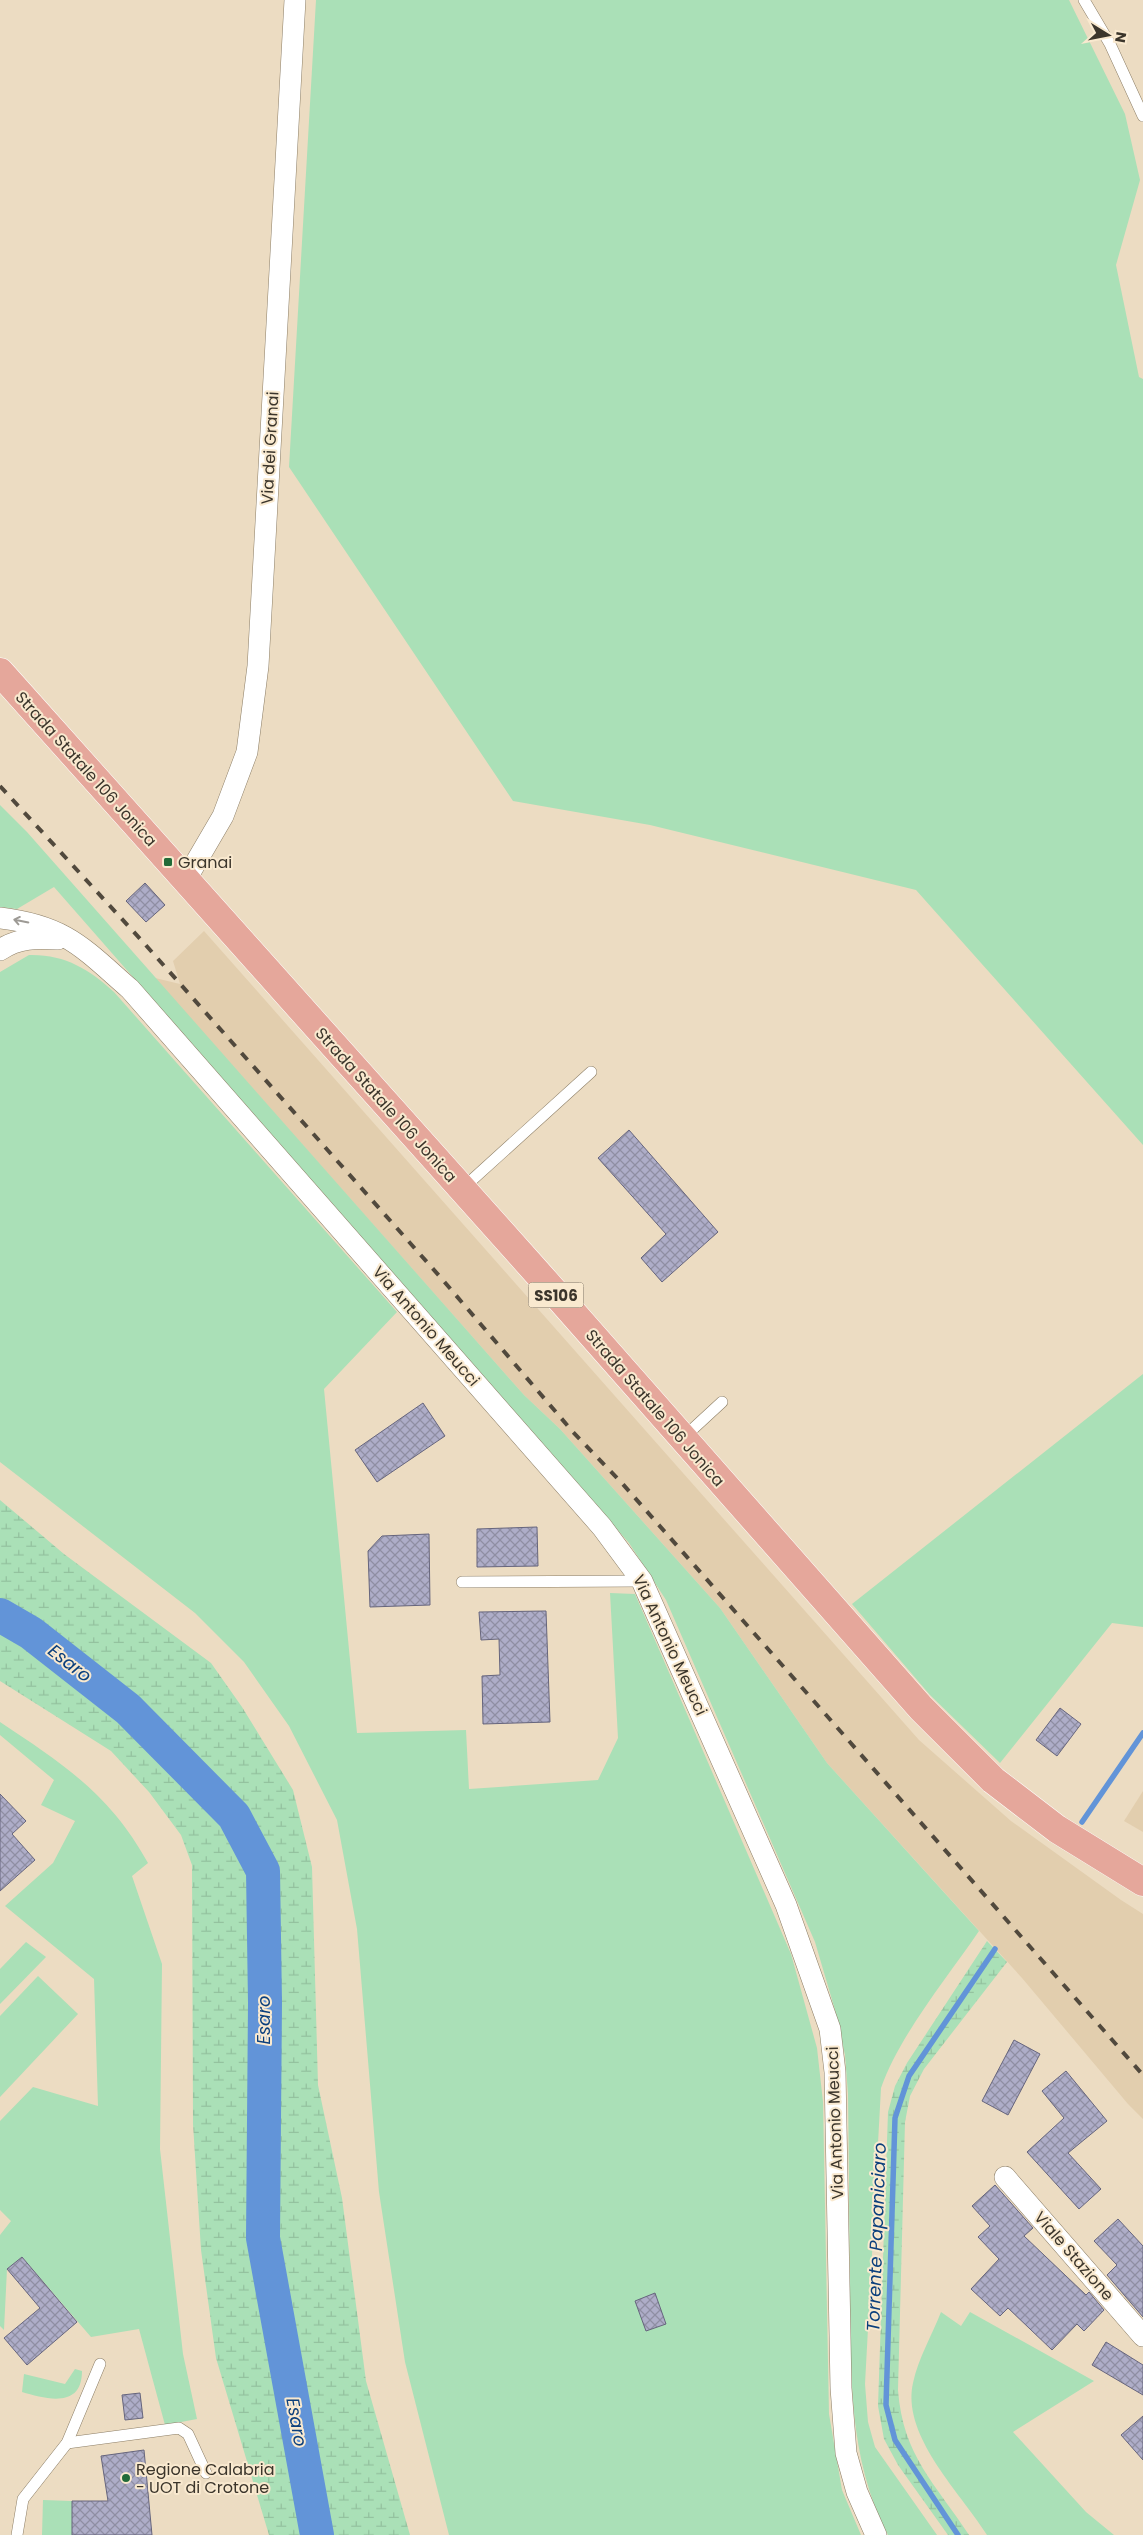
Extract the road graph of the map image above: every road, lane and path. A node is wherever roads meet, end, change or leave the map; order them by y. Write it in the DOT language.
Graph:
graph roads {
  1 [pos="295,0"];
  2 [pos="1084,0"];
  3 [pos="1143,116"];
  4 [pos="0,672"];
  5 [pos="185,881"];
  6 [pos="0,918"];
  7 [pos="74,940"];
  8 [pos="0,950"];
  9 [pos="591,1072"];
  10 [pos="462,1189"];
  11 [pos="722,1402"];
  12 [pos="681,1439"];
  13 [pos="642,1581"];
  14 [pos="462,1582"];
  15 [pos="1143,1882"];
  16 [pos="1005,2177"];
  17 [pos="1143,2336"];
  18 [pos="100,2364"];
  19 [pos="66,2443"];
  20 [pos="206,2473"];
  21 [pos="17,2535"];
  22 [pos="876,2535"];
  1 -- 5 [label="street, Via dei Granai"];
  2 -- 3 [label="lane"];
  4 -- 5 [label="main road, Strada Statale 106 Jonica / SS106"];
  5 -- 10 [label="main road, Strada Statale 106 Jonica / SS106"];
  7 -- 6 [label="street, Via Antonio Meucci, one-way"];
  7 -- 8 [label="street"];
  7 -- 13 [label="street, Via Antonio Meucci"];
  9 -- 10 [label="lane"];
  10 -- 12 [label="main road, Strada Statale 106 Jonica / SS106"];
  11 -- 12 [label="lane"];
  12 -- 15 [label="main road, Strada Statale 106 Jonica / SS106"];
  13 -- 14 [label="lane"];
  13 -- 22 [label="street, Via Antonio Meucci"];
  16 -- 17 [label="street, Viale Stazione"];
  18 -- 19 [label="lane"];
  19 -- 20 [label="lane"];
  19 -- 21 [label="lane"];
}
